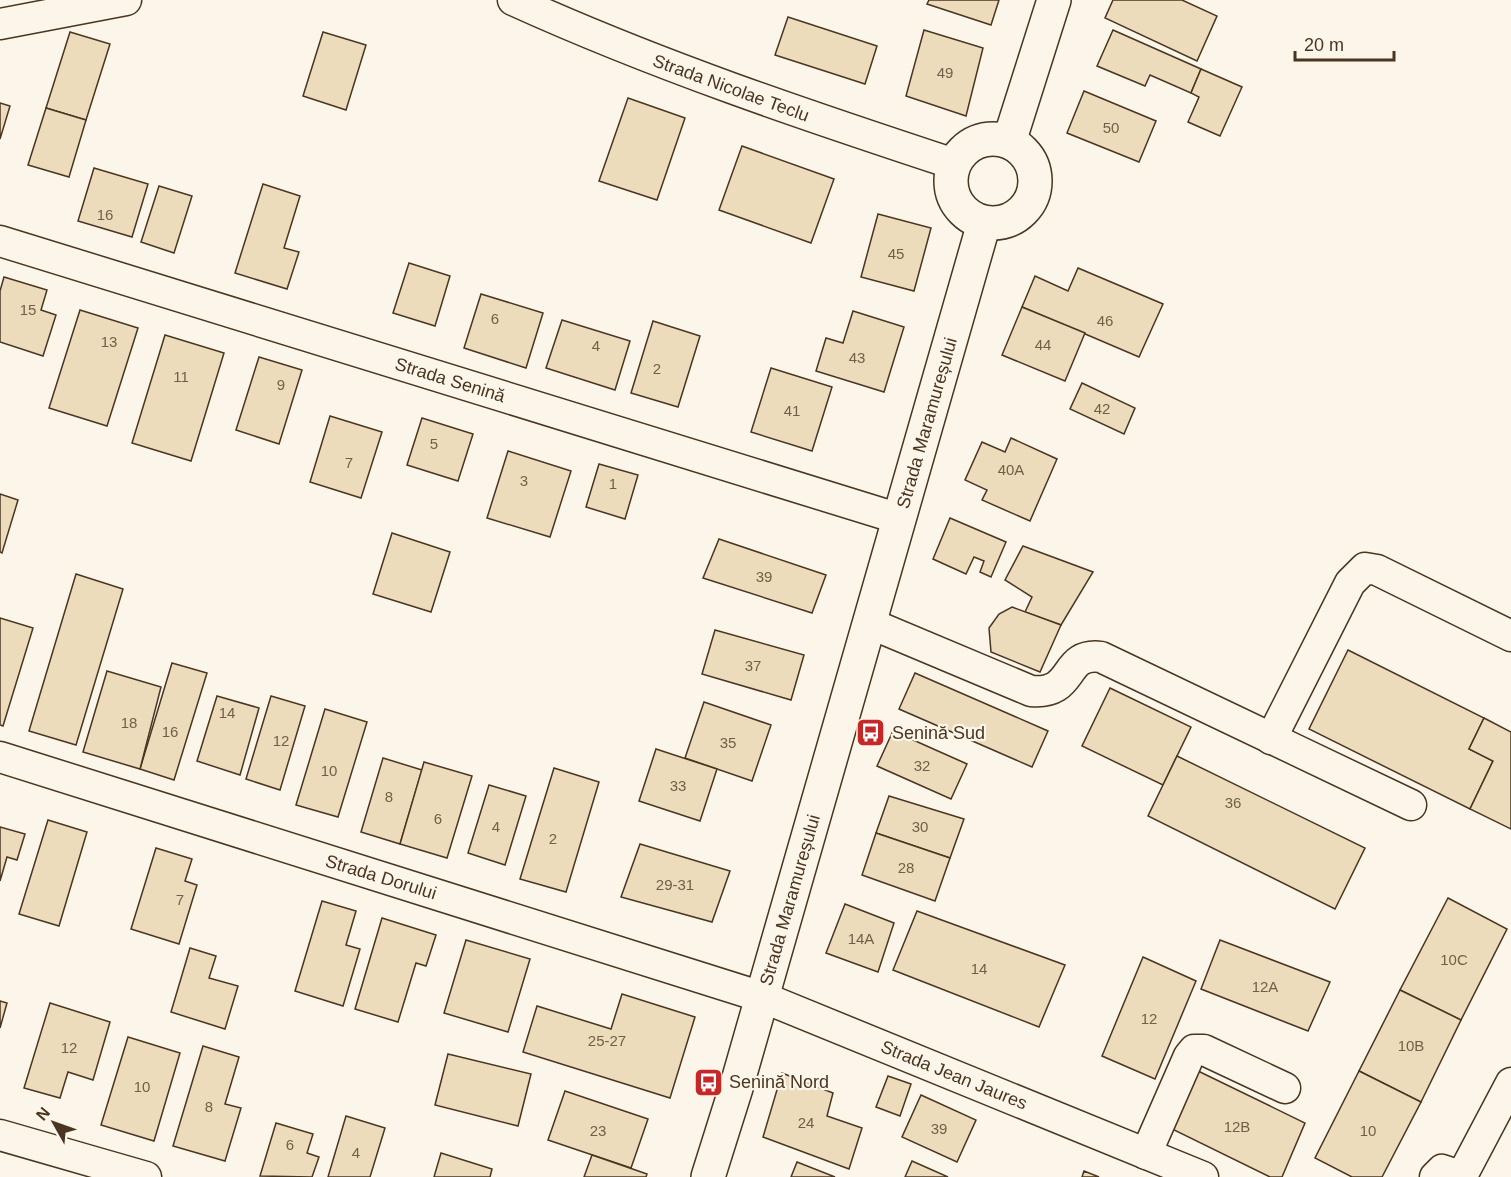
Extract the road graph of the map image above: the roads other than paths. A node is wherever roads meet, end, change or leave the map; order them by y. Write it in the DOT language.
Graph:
graph roads {
  1 [pos="126,0"];
  2 [pos="513,0"];
  3 [pos="1054,0"];
  4 [pos="0,24"];
  5 [pos="1009,141"];
  6 [pos="954,164"];
  7 [pos="984,223"];
  8 [pos="0,241"];
  9 [pos="900,519"];
  10 [pos="869,623"];
  11 [pos="1511,636"];
  12 [pos="1271,739"];
  13 [pos="0,757"];
  14 [pos="1411,805"];
  15 [pos="762,997"];
  16 [pos="1511,1083"];
  17 [pos="1285,1088"];
  18 [pos="0,1135"];
  19 [pos="1146,1154"];
  20 [pos="146,1177"];
  21 [pos="708,1177"];
  22 [pos="1203,1177"];
  23 [pos="1435,1177"];
  1 -- 4 [label="street"];
  2 -- 6 [label="street, Strada Nicolae Teclu"];
  3 -- 5 [label="main road"];
  5 -- 6 [label="main road"];
  5 -- 7 [label="main road"];
  6 -- 7 [label="main road"];
  7 -- 9 [label="main road, Strada Maramureșului"];
  8 -- 9 [label="street, Strada Senină"];
  9 -- 10 [label="main road, Strada Maramureșului"];
  10 -- 12 [label="street"];
  10 -- 15 [label="main road, Strada Maramureșului"];
  11 -- 12 [label="street"];
  12 -- 14 [label="street"];
  13 -- 15 [label="street, Strada Dorului"];
  15 -- 19 [label="street, Strada Jean Jaures"];
  15 -- 21 [label="main road, Strada Maramureșului"];
  16 -- 23 [label="street"];
  17 -- 19 [label="street"];
  18 -- 20 [label="street"];
  19 -- 22 [label="street, Strada Jean Jaures"];
}
